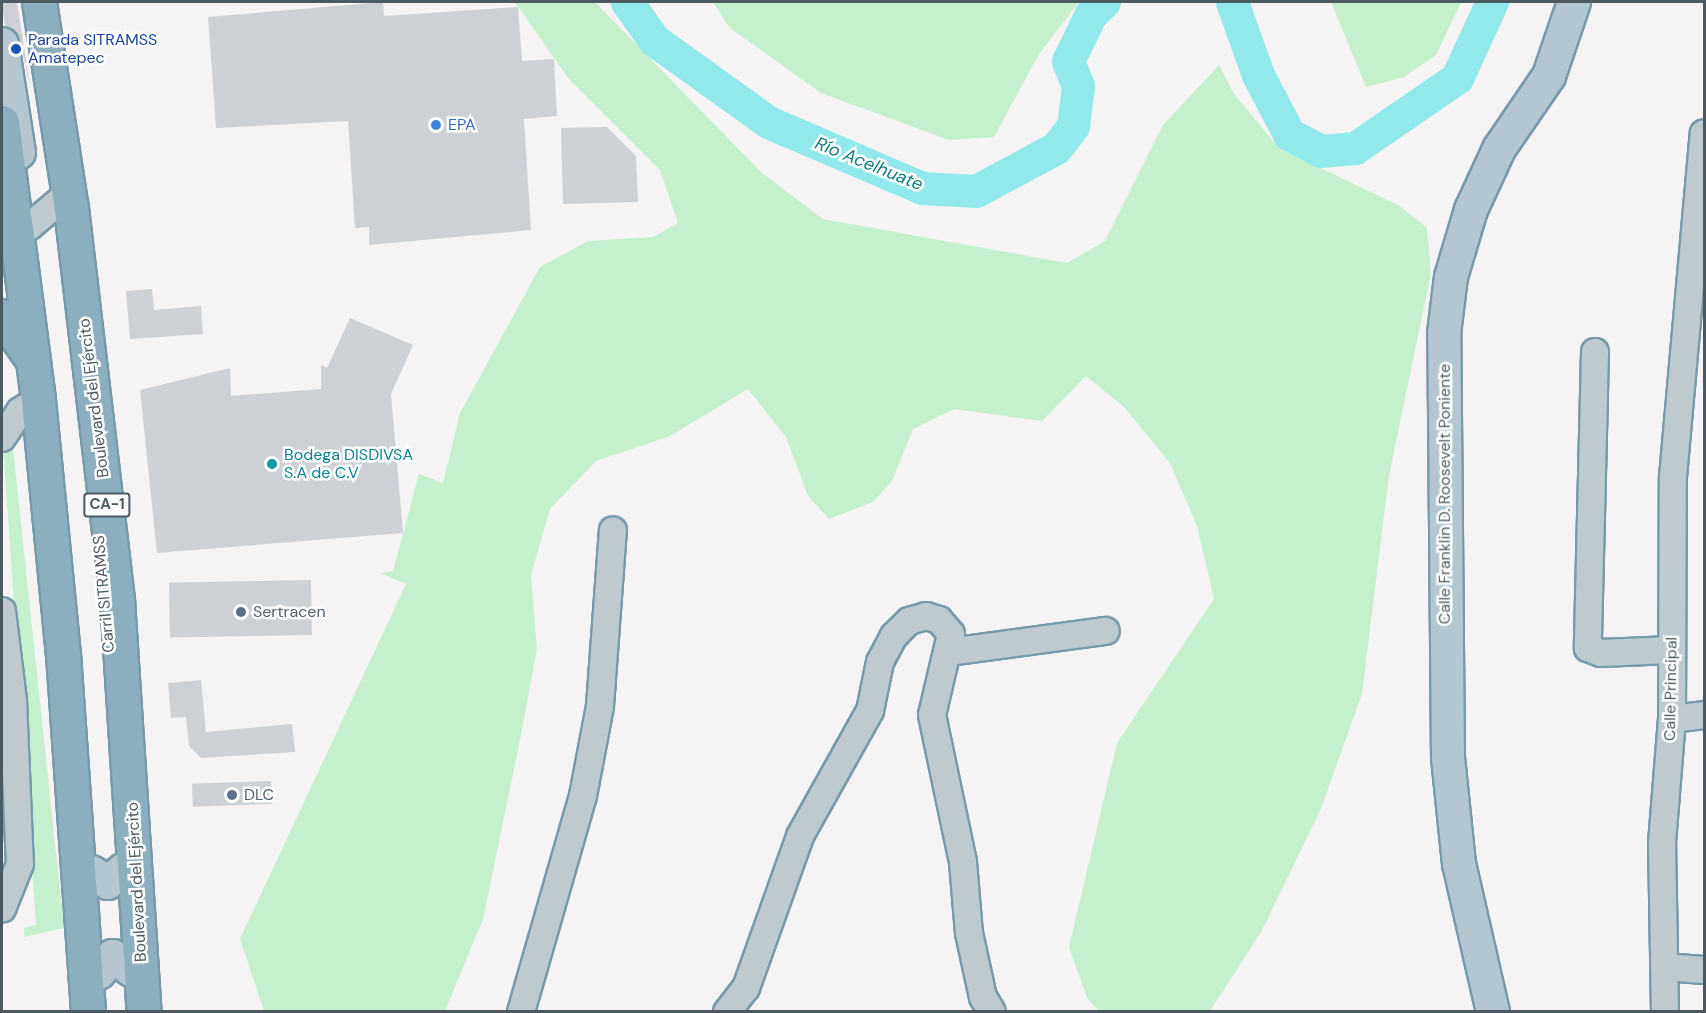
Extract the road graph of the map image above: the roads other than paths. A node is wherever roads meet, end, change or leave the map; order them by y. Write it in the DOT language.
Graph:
graph roads {
  1 [pos="26,2"];
  2 [pos="39,2"];
  3 [pos="1574,2"];
  4 [pos="2,44"];
  5 [pos="1704,133"];
  6 [pos="2,134"];
  7 [pos="64,198"];
  8 [pos="17,232"];
  9 [pos="2,316"];
  10 [pos="1595,352"];
  11 [pos="34,362"];
  12 [pos="1693,369"];
  13 [pos="38,400"];
  14 [pos="2,438"];
  15 [pos="613,530"];
  16 [pos="2,611"];
  17 [pos="1106,632"];
  18 [pos="1672,650"];
  19 [pos="950,652"];
  20 [pos="1704,715"];
  21 [pos="1672,719"];
  22 [pos="123,870"];
  23 [pos="92,872"];
  24 [pos="2,909"];
  25 [pos="1664,967"];
  26 [pos="130,970"];
  27 [pos="1704,970"];
  28 [pos="99,973"];
  29 [pos="88,1011"];
  30 [pos="100,1011"];
  31 [pos="133,1011"];
  32 [pos="144,1011"];
  33 [pos="521,1011"];
  34 [pos="727,1011"];
  35 [pos="992,1011"];
  36 [pos="1493,1011"];
  37 [pos="1665,1011"];
  1 -- 7 [label="main road, Carril SITRAMSS"];
  2 -- 7 [label="highway, Boulevard del Ejército / CA-1"];
  3 -- 36 [label="main road, Calle Franklin D. Roosevelt Poniente"];
  4 -- 8 [label="main road, Carril SITRAMSS"];
  5 -- 12 [label="street, Calle Principal"];
  6 -- 8 [label="highway"];
  7 -- 8 [label="street"];
  7 -- 22 [label="main road, Carril SITRAMSS"];
  7 -- 32 [label="highway, Boulevard del Ejército / CA-1"];
  8 -- 11 [label="highway"];
  8 -- 23 [label="main road, Carril SITRAMSS"];
  9 -- 11 [label="highway"];
  10 -- 18 [label="street"];
  11 -- 13 [label="highway"];
  12 -- 18 [label="street, Calle Principal"];
  13 -- 14 [label="street"];
  13 -- 29 [label="highway"];
  15 -- 33 [label="street"];
  16 -- 24 [label="street"];
  17 -- 19 [label="street"];
  18 -- 21 [label="street, Calle Principal"];
  19 -- 34 [label="street"];
  19 -- 35 [label="street"];
  20 -- 21 [label="street"];
  21 -- 25 [label="street, Calle Principal"];
  22 -- 23 [label="main road"];
  22 -- 26 [label="main road, Carril SITRAMSS"];
  23 -- 28 [label="main road, Carril SITRAMSS"];
  25 -- 27 [label="street"];
  25 -- 37 [label="street, Calle Principal"];
  26 -- 28 [label="main road"];
  26 -- 31 [label="main road, Carril SITRAMSS"];
  28 -- 30 [label="main road, Carril SITRAMSS"];
}
